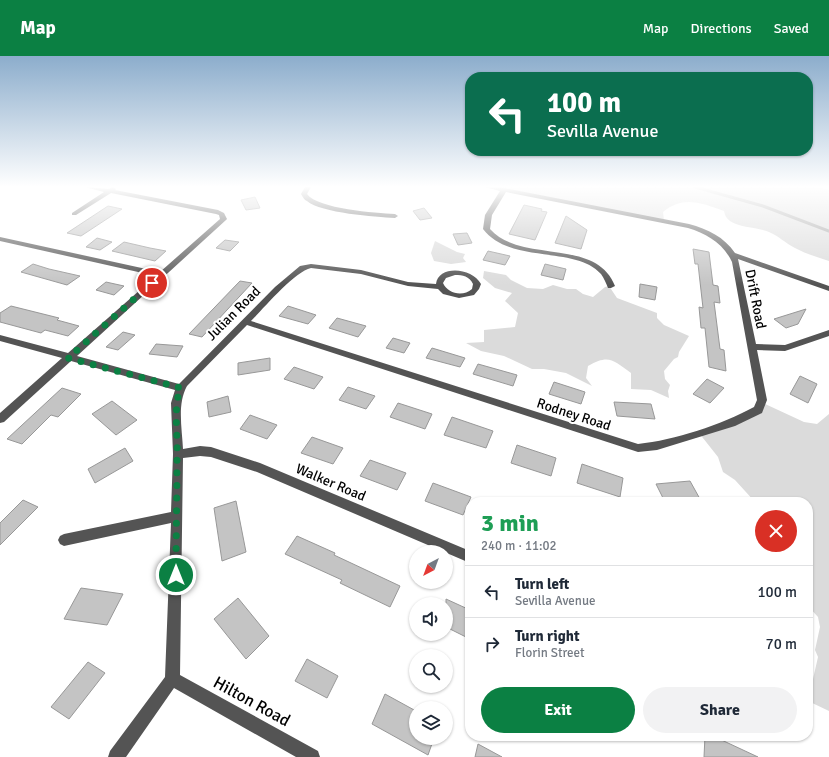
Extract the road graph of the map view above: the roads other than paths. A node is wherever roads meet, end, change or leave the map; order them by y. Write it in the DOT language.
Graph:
graph roads {
  1 [pos="223,220"];
  2 [pos="486,220"];
  3 [pos="658,220"];
  4 [pos="0,239"];
  5 [pos="734,255"];
  6 [pos="162,275"];
  7 [pos="611,286"];
  8 [pos="440,287"];
  9 [pos="829,289"];
  10 [pos="245,322"];
  11 [pos="829,333"];
  12 [pos="0,338"];
  13 [pos="753,347"];
  14 [pos="68,358"];
  15 [pos="181,388"];
  16 [pos="0,419"];
  17 [pos="178,454"];
  18 [pos="176,516"];
  19 [pos="64,540"];
  20 [pos="465,555"];
  21 [pos="172,679"];
  22 [pos="116,757"];
  23 [pos="312,757"];
  1 -- 6 [label="street"];
  2 -- 7 [label="street"];
  3 -- 5 [label="street"];
  4 -- 6 [label="street"];
  5 -- 9 [label="street"];
  5 -- 13 [label="street, Drift Road"];
  6 -- 14 [label="street"];
  8 -- 10 [label="street, Julian Road"];
  10 -- 13 [label="street, Rodney Road"];
  10 -- 15 [label="street, Julian Road"];
  11 -- 13 [label="street"];
  12 -- 14 [label="street"];
  14 -- 15 [label="street"];
  14 -- 16 [label="street"];
  15 -- 17 [label="street, Julian Road"];
  17 -- 18 [label="street, Julian Road"];
  17 -- 20 [label="street, Walker Road"];
  18 -- 19 [label="street"];
  18 -- 21 [label="street, Julian Road"];
  21 -- 22 [label="street"];
  21 -- 23 [label="street, Hilton Road"];
}
